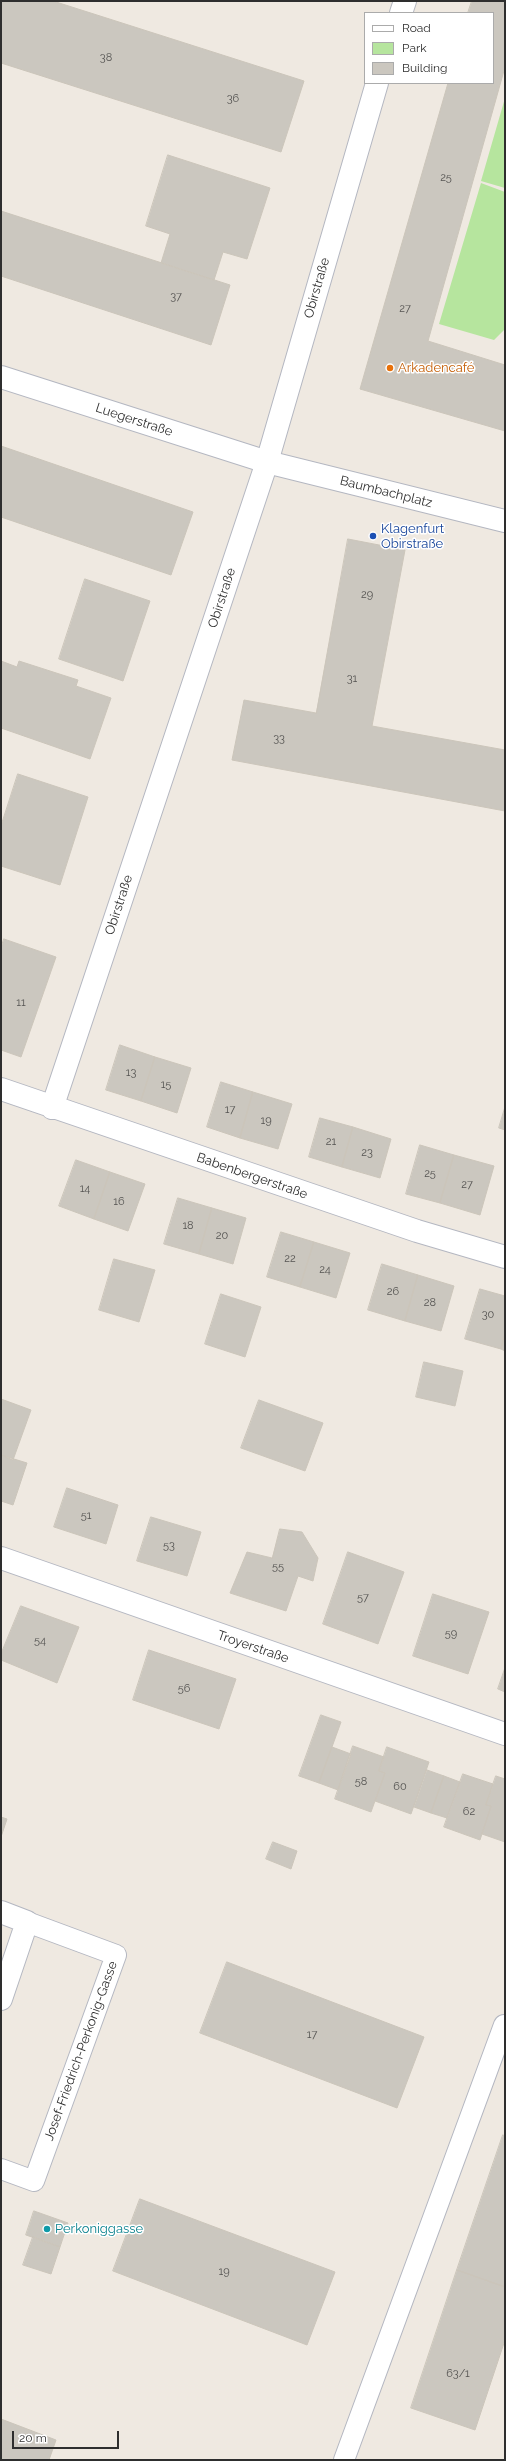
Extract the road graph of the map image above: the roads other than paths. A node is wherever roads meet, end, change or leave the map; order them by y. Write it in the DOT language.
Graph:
graph roads {
  1 [pos="405,1"];
  2 [pos="401,12"];
  3 [pos="377,84"];
  4 [pos="1,377"];
  5 [pos="267,462"];
  6 [pos="505,521"];
  7 [pos="1,1090"];
  8 [pos="52,1108"];
  9 [pos="505,1257"];
  10 [pos="1,1558"];
  11 [pos="505,1734"];
  12 [pos="1,1912"];
  13 [pos="27,1922"];
  14 [pos="1,1999"];
  15 [pos="504,2025"];
  16 [pos="1,2169"];
  17 [pos="344,2460"];
  1 -- 2 [label="street"];
  3 -- 5 [label="street, Obirstraße"];
  4 -- 5 [label="street, Luegerstraße"];
  5 -- 6 [label="street, Baumbachplatz"];
  5 -- 8 [label="street, Obirstraße"];
  7 -- 8 [label="street, Babenbergerstraße"];
  8 -- 9 [label="street, Babenbergerstraße"];
  10 -- 11 [label="street, Troyerstraße"];
  12 -- 13 [label="street, Josef-Friedrich-Perkonig-Gasse"];
  13 -- 14 [label="street"];
  13 -- 16 [label="lane, Josef-Friedrich-Perkonig-Gasse"];
  15 -- 17 [label="lane"];
}
